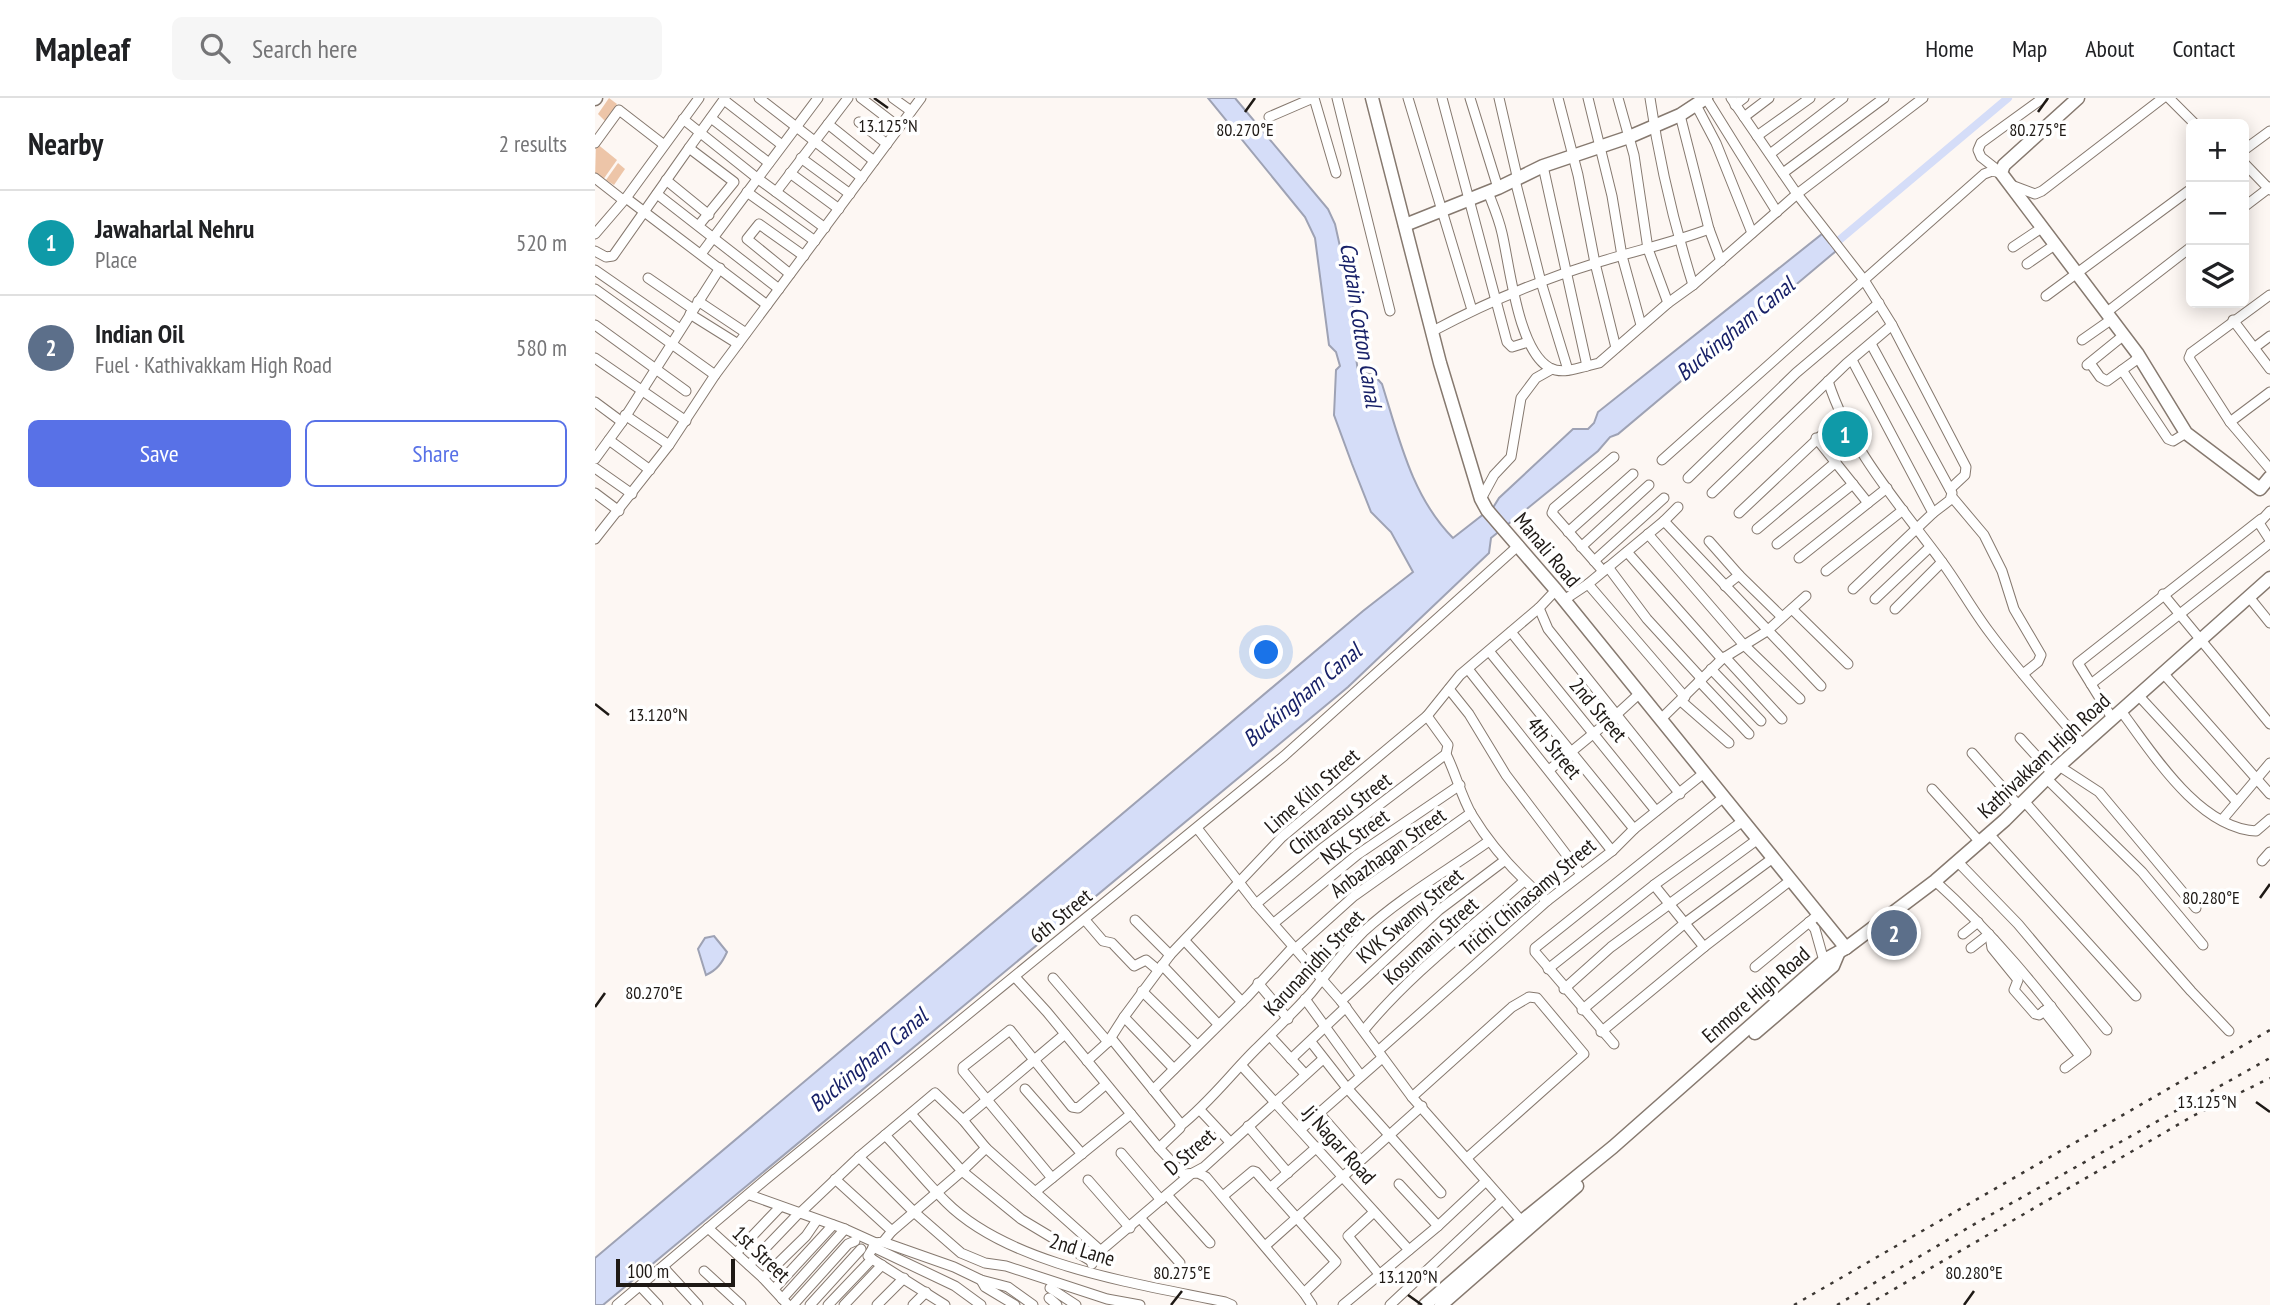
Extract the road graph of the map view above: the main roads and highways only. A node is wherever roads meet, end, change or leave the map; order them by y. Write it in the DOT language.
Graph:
graph roads {
  1 [pos="1372,98"];
  2 [pos="2078,98"];
  3 [pos="1703,101"];
  4 [pos="1405,225"];
  5 [pos="2270,477"];
  6 [pos="2270,578"];
  7 [pos="1842,951"];
  8 [pos="1525,1225"];
  9 [pos="1425,1305"];
  10 [pos="1441,1305"];
  1 -- 4 [label="main road, Manali Road"];
  2 -- 5 [label="main road"];
  3 -- 4 [label="main road"];
  4 -- 7 [label="main road, Manali Road"];
  6 -- 7 [label="main road, Kathivakkam High Road"];
  7 -- 8 [label="main road, Enmore High Road"];
  7 -- 8 [label="main road, Enmore High Road"];
  8 -- 9 [label="main road, Enmore High Road"];
  8 -- 10 [label="main road, Enmore High Road"];
}
